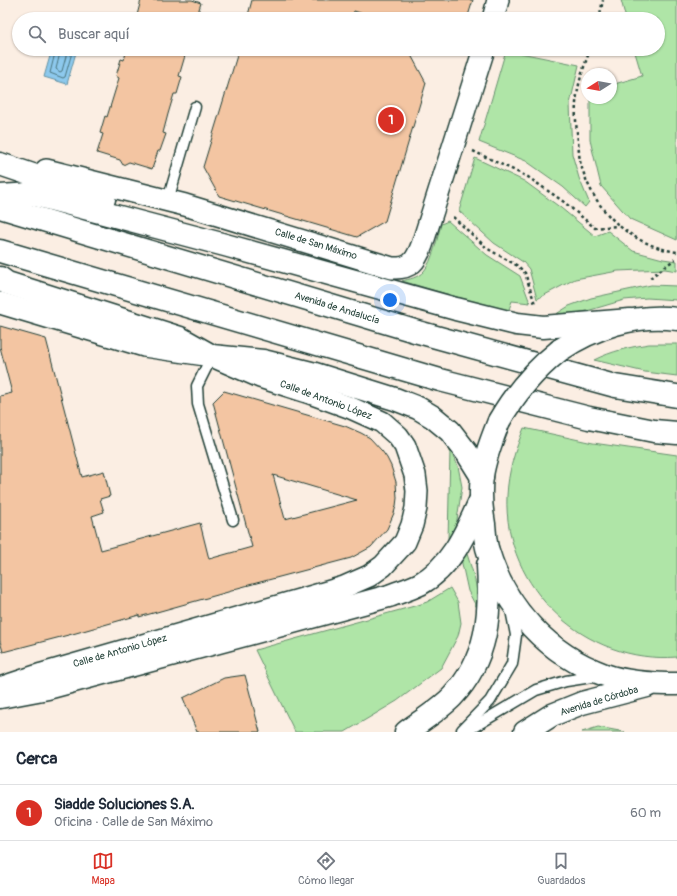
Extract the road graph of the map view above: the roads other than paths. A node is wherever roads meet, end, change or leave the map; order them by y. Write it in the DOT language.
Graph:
graph roads {
  1 [pos="498,0"];
  2 [pos="495,12"];
  3 [pos="482,56"];
  4 [pos="195,107"];
  5 [pos="0,159"];
  6 [pos="0,164"];
  7 [pos="0,196"];
  8 [pos="168,200"];
  9 [pos="0,207"];
  10 [pos="225,245"];
  11 [pos="0,251"];
  12 [pos="0,278"];
  13 [pos="0,303"];
  14 [pos="677,318"];
  15 [pos="630,320"];
  16 [pos="212,356"];
  17 [pos="677,396"];
  18 [pos="677,433"];
  19 [pos="482,477"];
  20 [pos="480,501"];
  21 [pos="233,520"];
  22 [pos="487,550"];
  23 [pos="509,598"];
  24 [pos="605,675"];
  25 [pos="654,684"];
  26 [pos="677,684"];
  27 [pos="0,688"];
  28 [pos="0,697"];
  29 [pos="406,732"];
  30 [pos="460,732"];
  31 [pos="465,732"];
  32 [pos="525,732"];
  1 -- 2 [label="street"];
  3 -- 8 [label="street, Calle de San Máximo"];
  4 -- 8 [label="lane"];
  5 -- 8 [label="street, Calle de San Máximo"];
  6 -- 10 [label="main road"];
  7 -- 10 [label="main road"];
  9 -- 17 [label="main road, Avenida de Andalucía"];
  10 -- 15 [label="main road"];
  11 -- 18 [label="main road"];
  12 -- 16 [label="main road"];
  13 -- 16 [label="street, Calle de Antonio López"];
  14 -- 15 [label="main road"];
  15 -- 19 [label="main road, bridge"];
  16 -- 19 [label="main road"];
  16 -- 21 [label="lane"];
  16 -- 27 [label="street, Calle de Antonio López"];
  19 -- 20 [label="main road"];
  20 -- 22 [label="main road"];
  20 -- 28 [label="main road"];
  22 -- 23 [label="main road"];
  22 -- 29 [label="main road"];
  23 -- 24 [label="main road"];
  23 -- 30 [label="lane"];
  24 -- 25 [label="main road"];
  24 -- 31 [label="lane"];
  25 -- 26 [label="main road"];
  25 -- 32 [label="main road, Avenida de Córdoba"];
}
